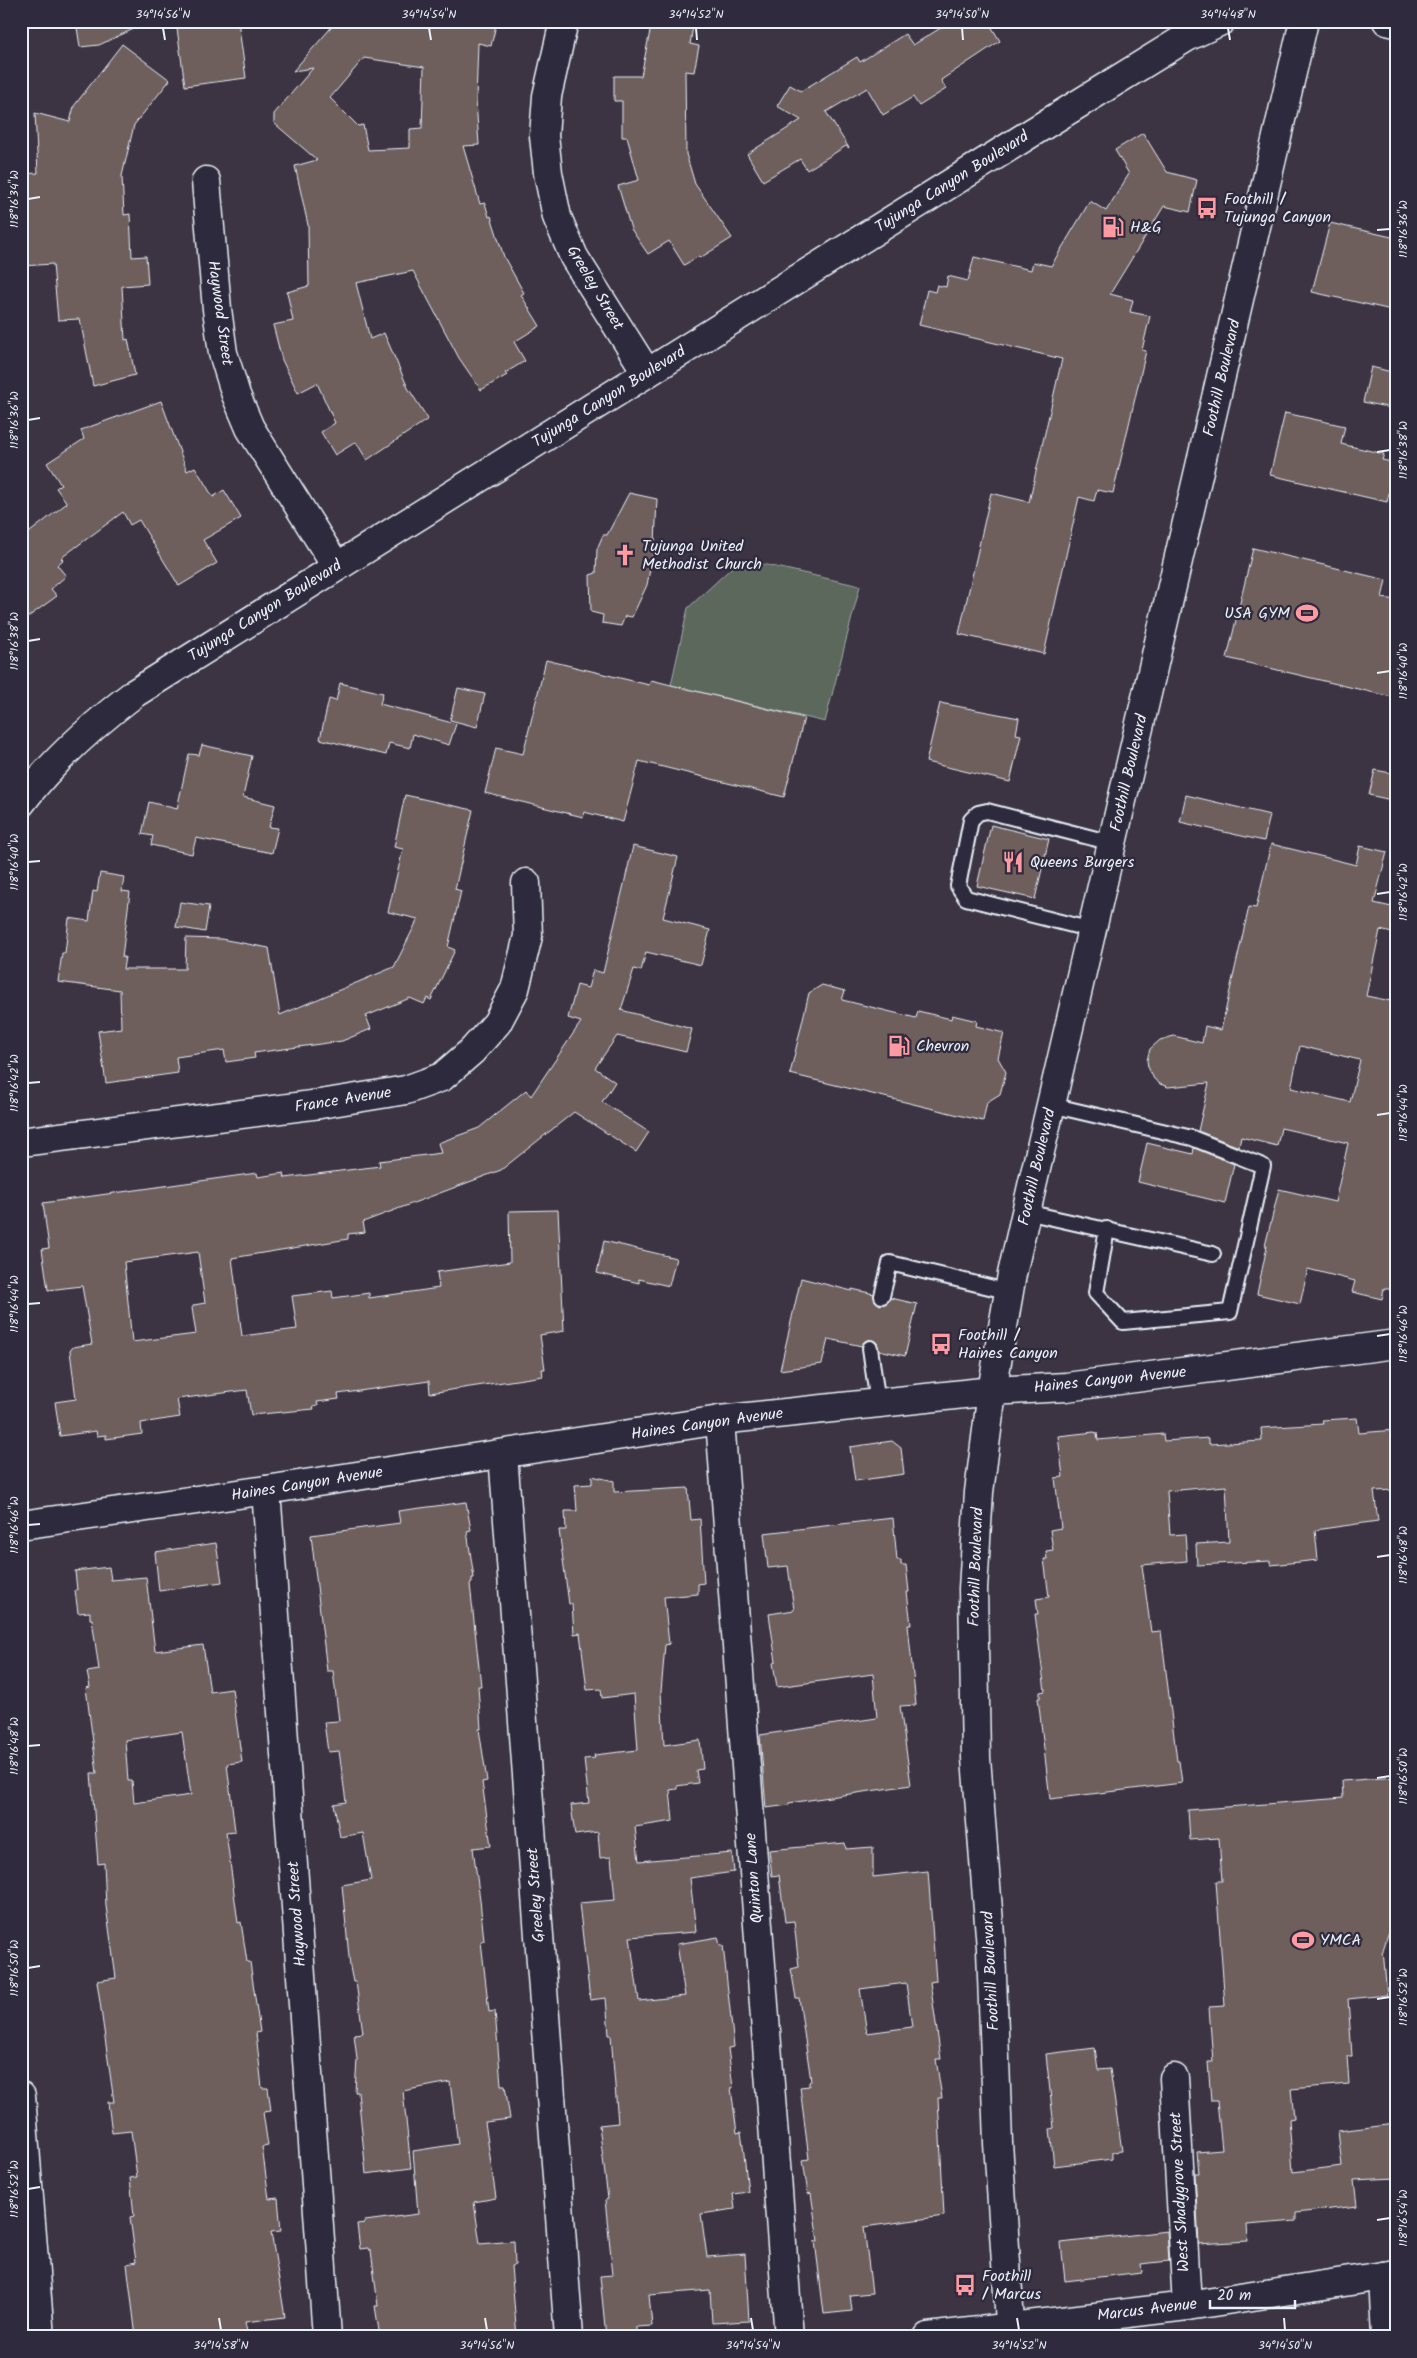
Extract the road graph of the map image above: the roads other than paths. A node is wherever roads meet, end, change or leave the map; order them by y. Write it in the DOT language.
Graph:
graph roads {
  1 [pos="564,21"];
  2 [pos="1220,21"];
  3 [pos="1304,21"];
  4 [pos="1387,21"];
  5 [pos="1396,24"];
  6 [pos="206,181"];
  7 [pos="647,373"];
  8 [pos="336,566"];
  9 [pos="21,767"];
  10 [pos="49,769"];
  11 [pos="21,803"];
  12 [pos="1112,843"];
  13 [pos="526,883"];
  14 [pos="1092,930"];
  15 [pos="1051,1105"];
  16 [pos="21,1142"];
  17 [pos="1026,1212"];
  18 [pos="1107,1229"];
  19 [pos="1213,1254"];
  20 [pos="1010,1292"];
  21 [pos="882,1296"];
  22 [pos="1396,1344"];
  23 [pos="870,1348"];
  24 [pos="992,1391"];
  25 [pos="878,1404"];
  26 [pos="720,1420"];
  27 [pos="504,1454"];
  28 [pos="266,1490"];
  29 [pos="21,1525"];
  30 [pos="1174,2078"];
  31 [pos="21,2096"];
  32 [pos="1389,2275"];
  33 [pos="1187,2306"];
  34 [pos="1011,2331"];
  35 [pos="40,2337"];
  36 [pos="327,2337"];
  37 [pos="569,2337"];
  38 [pos="789,2337"];
  39 [pos="928,2337"];
  40 [pos="1386,2337"];
  1 -- 7 [label="street, Greeley Street"];
  2 -- 7 [label="street, Tujunga Canyon Boulevard"];
  3 -- 12 [label="street, Foothill Boulevard"];
  4 -- 5 [label="street"];
  6 -- 8 [label="street, Haywood Street"];
  7 -- 8 [label="street, Tujunga Canyon Boulevard"];
  8 -- 10 [label="street, Tujunga Canyon Boulevard"];
  9 -- 10 [label="street"];
  10 -- 11 [label="street, Tujunga Canyon Boulevard"];
  12 -- 14 [label="street, Foothill Boulevard"];
  12 -- 14 [label="lane"];
  13 -- 16 [label="street, France Avenue"];
  14 -- 15 [label="street, Foothill Boulevard"];
  15 -- 17 [label="street, Foothill Boulevard"];
  15 -- 18 [label="lane"];
  17 -- 18 [label="lane"];
  17 -- 20 [label="street, Foothill Boulevard"];
  18 -- 19 [label="lane"];
  20 -- 21 [label="lane"];
  20 -- 24 [label="street, Foothill Boulevard"];
  22 -- 24 [label="street, Haines Canyon Avenue"];
  23 -- 25 [label="lane"];
  24 -- 25 [label="street, Haines Canyon Avenue"];
  24 -- 34 [label="street, Foothill Boulevard"];
  25 -- 26 [label="street, Haines Canyon Avenue"];
  26 -- 27 [label="street, Haines Canyon Avenue"];
  26 -- 38 [label="street, Quinton Lane"];
  27 -- 28 [label="street, Haines Canyon Avenue"];
  27 -- 37 [label="street, Greeley Street"];
  28 -- 29 [label="street, Haines Canyon Avenue"];
  28 -- 36 [label="street, Haywood Street"];
  30 -- 33 [label="street, West Shadygrove Street"];
  31 -- 35 [label="street"];
  32 -- 33 [label="street, Marcus Avenue"];
  32 -- 40 [label="street"];
  33 -- 34 [label="street, Marcus Avenue"];
  34 -- 39 [label="street, Marcus Avenue"];
}
